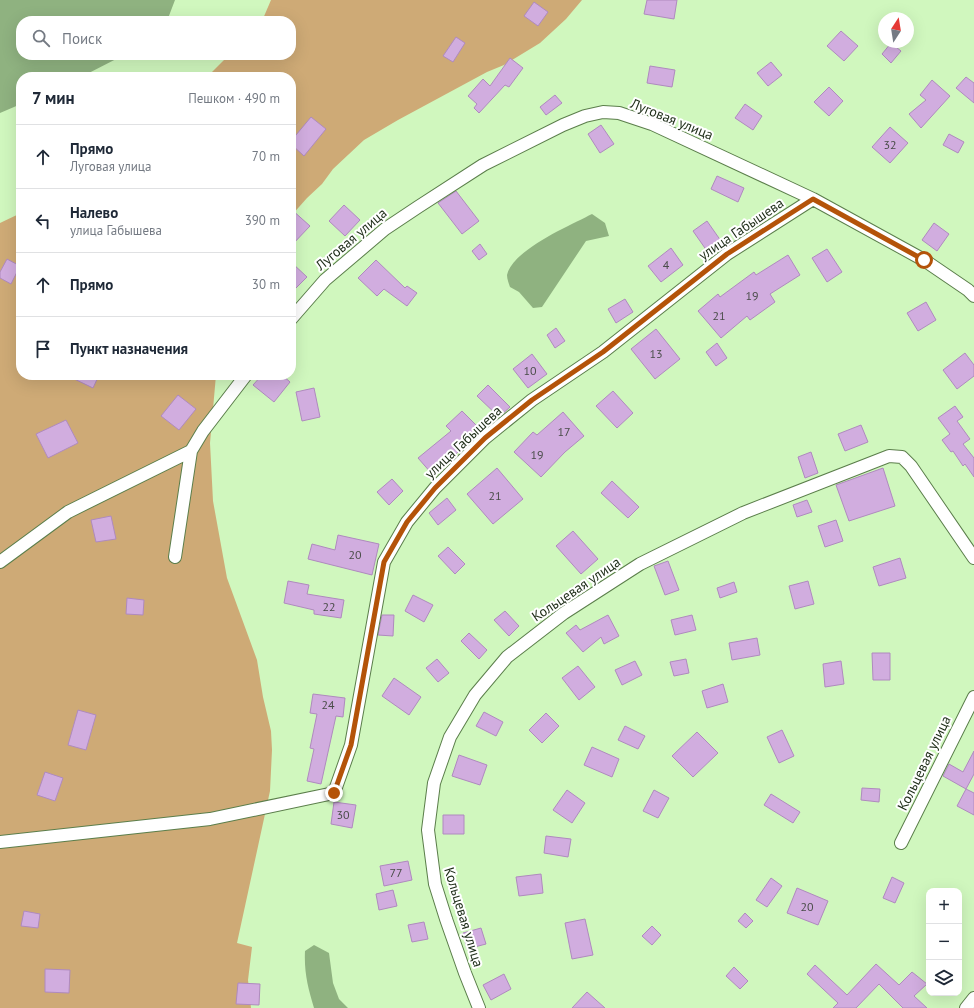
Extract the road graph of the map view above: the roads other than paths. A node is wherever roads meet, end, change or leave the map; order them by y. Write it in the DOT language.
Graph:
graph roads {
  1 [pos="813,199"];
  2 [pos="974,296"];
  3 [pos="296,313"];
  4 [pos="242,380"];
  5 [pos="190,452"];
  6 [pos="175,557"];
  7 [pos="974,558"];
  8 [pos="0,562"];
  9 [pos="974,697"];
  10 [pos="0,842"];
  11 [pos="901,843"];
  12 [pos="974,998"];
  13 [pos="479,1008"];
  14 [pos="966,1008"];
  1 -- 2 [label="street, Луговая улица"];
  1 -- 3 [label="street, Луговая улица"];
  1 -- 10 [label="street, улица Габышева"];
  4 -- 5 [label="street"];
  5 -- 6 [label="street"];
  5 -- 8 [label="street"];
  7 -- 13 [label="street, Кольцевая улица"];
  9 -- 11 [label="street, Кольцевая улица"];
  12 -- 14 [label="street"];
}
